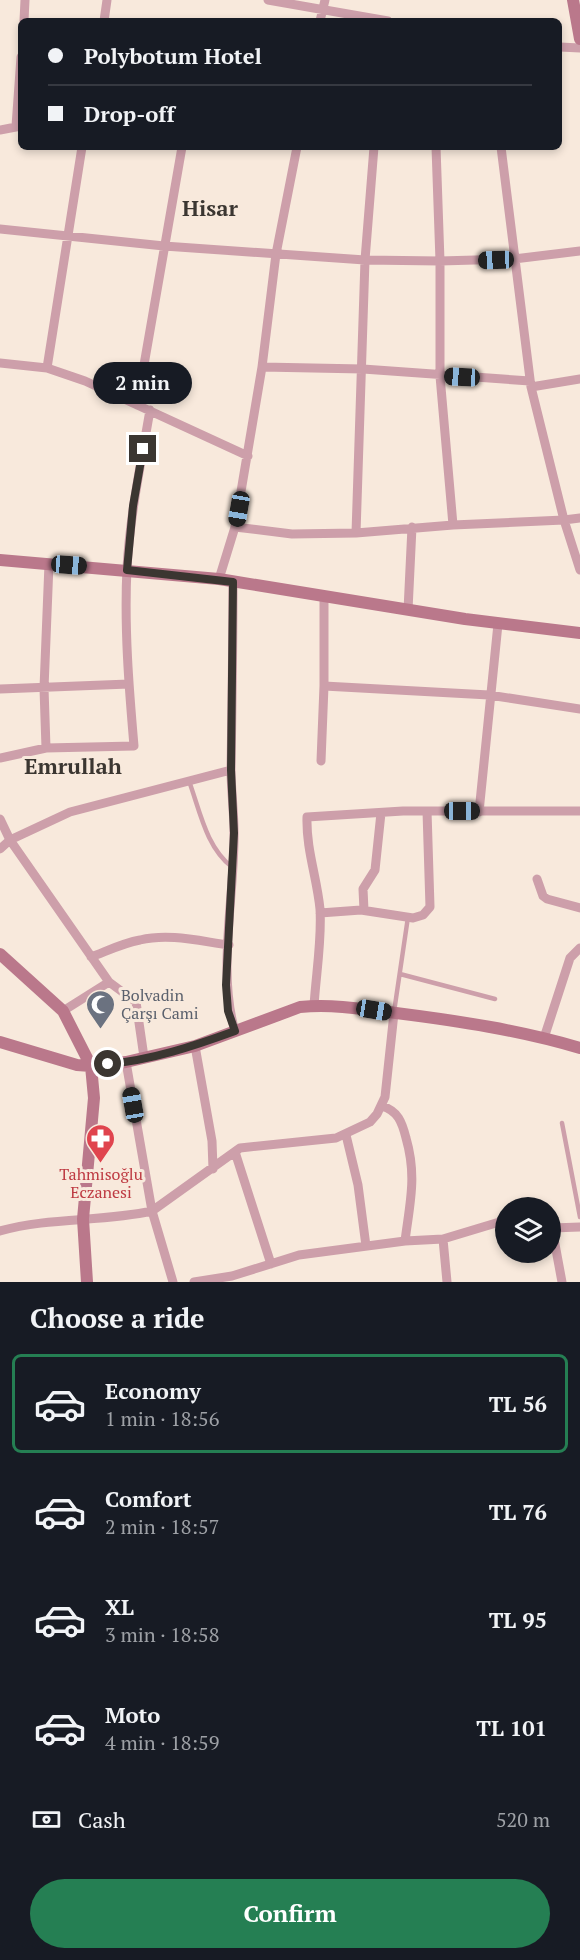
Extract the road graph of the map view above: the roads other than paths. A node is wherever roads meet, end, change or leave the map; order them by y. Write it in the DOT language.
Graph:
graph roads {
  1 [pos="25,0"];
  2 [pos="108,0"];
  3 [pos="268,0"];
  4 [pos="573,0"];
  5 [pos="324,4"];
  6 [pos="24,18"];
  7 [pos="105,18"];
  8 [pos="377,18"];
  9 [pos="580,39"];
  10 [pos="562,46"];
  11 [pos="580,48"];
  12 [pos="18,126"];
  13 [pos="0,130"];
  14 [pos="82,150"];
  15 [pos="181,150"];
  16 [pos="296,150"];
  17 [pos="374,150"];
  18 [pos="436,150"];
  19 [pos="501,150"];
  20 [pos="0,231"];
  21 [pos="68,238"];
  22 [pos="164,246"];
  23 [pos="580,251"];
  24 [pos="276,254"];
  25 [pos="514,259"];
  26 [pos="365,260"];
  27 [pos="440,261"];
  28 [pos="0,363"];
  29 [pos="262,366"];
  30 [pos="46,368"];
  31 [pos="363,369"];
  32 [pos="440,376"];
  33 [pos="580,379"];
  34 [pos="530,384"];
  35 [pos="138,405"];
  36 [pos="150,410"];
  37 [pos="248,456"];
  38 [pos="580,518"];
  39 [pos="564,520"];
  40 [pos="453,525"];
  41 [pos="236,527"];
  42 [pos="412,527"];
  43 [pos="356,533"];
  44 [pos="0,560"];
  45 [pos="49,564"];
  46 [pos="127,570"];
  47 [pos="580,570"];
  48 [pos="219,579"];
  49 [pos="233,582"];
  50 [pos="324,597"];
  51 [pos="408,610"];
  52 [pos="498,624"];
  53 [pos="580,633"];
  54 [pos="129,684"];
  55 [pos="324,686"];
  56 [pos="44,688"];
  57 [pos="0,689"];
  58 [pos="489,695"];
  59 [pos="580,710"];
  60 [pos="46,748"];
  61 [pos="0,758"];
  62 [pos="321,761"];
  63 [pos="231,770"];
  64 [pos="189,781"];
  65 [pos="427,811"];
  66 [pos="580,811"];
  67 [pos="479,812"];
  68 [pos="381,813"];
  69 [pos="0,819"];
  70 [pos="10,840"];
  71 [pos="0,849"];
  72 [pos="232,867"];
  73 [pos="537,879"];
  74 [pos="580,908"];
  75 [pos="364,910"];
  76 [pos="320,913"];
  77 [pos="408,917"];
  78 [pos="228,945"];
  79 [pos="580,948"];
  80 [pos="0,954"];
  81 [pos="91,957"];
  82 [pos="400,974"];
  83 [pos="109,982"];
  84 [pos="495,999"];
  85 [pos="314,1006"];
  86 [pos="63,1011"];
  87 [pos="394,1013"];
  88 [pos="235,1031"];
  89 [pos="544,1038"];
  90 [pos="0,1042"];
  91 [pos="195,1046"];
  92 [pos="580,1048"];
  93 [pos="144,1057"];
  94 [pos="126,1062"];
  95 [pos="91,1066"];
  96 [pos="382,1106"];
  97 [pos="562,1123"];
  98 [pos="346,1135"];
  99 [pos="235,1152"];
  100 [pos="213,1168"];
  101 [pos="152,1212"];
  102 [pos="580,1217"];
  103 [pos="83,1219"];
  104 [pos="495,1223"];
  105 [pos="580,1227"];
  106 [pos="0,1231"];
  107 [pos="443,1239"];
  108 [pos="405,1241"];
  109 [pos="366,1246"];
  110 [pos="271,1264"];
  111 [pos="87,1282"];
  112 [pos="173,1282"];
  113 [pos="194,1282"];
  114 [pos="447,1282"];
  115 [pos="561,1282"];
  1 -- 6 [label="street"];
  2 -- 7 [label="street"];
  3 -- 5 [label="street"];
  4 -- 9 [label="street"];
  5 -- 8 [label="street"];
  10 -- 11 [label="street"];
  12 -- 13 [label="street"];
  14 -- 21 [label="street"];
  15 -- 22 [label="street"];
  16 -- 24 [label="street"];
  17 -- 26 [label="street"];
  18 -- 27 [label="street"];
  19 -- 25 [label="street"];
  20 -- 21 [label="street"];
  21 -- 22 [label="street"];
  21 -- 30 [label="street"];
  22 -- 24 [label="street"];
  22 -- 35 [label="street"];
  23 -- 25 [label="street"];
  24 -- 26 [label="street"];
  24 -- 29 [label="street"];
  25 -- 27 [label="street"];
  25 -- 34 [label="street"];
  26 -- 27 [label="street"];
  26 -- 31 [label="street"];
  27 -- 32 [label="street"];
  28 -- 30 [label="street"];
  29 -- 31 [label="street"];
  29 -- 37 [label="street"];
  30 -- 35 [label="street"];
  31 -- 32 [label="street"];
  31 -- 43 [label="street"];
  32 -- 34 [label="street"];
  32 -- 40 [label="street"];
  33 -- 34 [label="street"];
  34 -- 39 [label="street"];
  35 -- 36 [label="street"];
  36 -- 37 [label="street"];
  36 -- 46 [label="street"];
  37 -- 41 [label="street"];
  38 -- 39 [label="street"];
  39 -- 40 [label="street"];
  39 -- 47 [label="street"];
  40 -- 42 [label="street"];
  41 -- 43 [label="street"];
  41 -- 48 [label="street"];
  42 -- 43 [label="street"];
  42 -- 51 [label="street"];
  44 -- 45 [label="street"];
  45 -- 46 [label="street"];
  45 -- 56 [label="street"];
  46 -- 48 [label="street"];
  46 -- 54 [label="street"];
  48 -- 49 [label="street"];
  49 -- 50 [label="street"];
  49 -- 63 [label="street"];
  50 -- 51 [label="street"];
  50 -- 55 [label="street"];
  51 -- 52 [label="street"];
  52 -- 53 [label="street"];
  52 -- 58 [label="street"];
  54 -- 56 [label="street"];
  54 -- 60 [label="street"];
  55 -- 58 [label="street"];
  55 -- 62 [label="street"];
  56 -- 57 [label="street"];
  56 -- 60 [label="street"];
  58 -- 59 [label="street"];
  58 -- 67 [label="street"];
  60 -- 61 [label="street"];
  63 -- 64 [label="street"];
  63 -- 72 [label="street"];
  64 -- 70 [label="street"];
  64 -- 72 [label="lane"];
  65 -- 67 [label="street"];
  65 -- 68 [label="street"];
  65 -- 77 [label="street"];
  66 -- 67 [label="street"];
  68 -- 75 [label="street"];
  68 -- 76 [label="street"];
  69 -- 70 [label="street"];
  70 -- 71 [label="street"];
  70 -- 81 [label="street"];
  72 -- 78 [label="street"];
  73 -- 74 [label="street"];
  75 -- 76 [label="street"];
  75 -- 77 [label="street"];
  76 -- 85 [label="street"];
  77 -- 82 [label="lane"];
  78 -- 81 [label="street"];
  78 -- 88 [label="street"];
  79 -- 89 [label="street"];
  80 -- 86 [label="street"];
  81 -- 83 [label="street"];
  82 -- 84 [label="lane"];
  82 -- 87 [label="lane"];
  83 -- 86 [label="street"];
  83 -- 93 [label="street"];
  85 -- 87 [label="street"];
  85 -- 88 [label="street"];
  86 -- 95 [label="street"];
  87 -- 89 [label="street"];
  87 -- 96 [label="street"];
  88 -- 91 [label="street"];
  89 -- 92 [label="street"];
  90 -- 95 [label="street"];
  91 -- 93 [label="street"];
  91 -- 100 [label="street"];
  93 -- 94 [label="street"];
  94 -- 95 [label="street"];
  94 -- 101 [label="street"];
  95 -- 103 [label="street"];
  96 -- 98 [label="street"];
  96 -- 108 [label="street"];
  97 -- 102 [label="lane"];
  98 -- 99 [label="street"];
  98 -- 109 [label="street"];
  99 -- 100 [label="street"];
  99 -- 110 [label="street"];
  100 -- 101 [label="street"];
  101 -- 103 [label="street"];
  101 -- 112 [label="street"];
  103 -- 106 [label="street"];
  103 -- 111 [label="street"];
  104 -- 107 [label="street"];
  105 -- 115 [label="street"];
  107 -- 108 [label="street"];
  107 -- 114 [label="street"];
  108 -- 109 [label="street"];
  109 -- 110 [label="street"];
  110 -- 113 [label="street"];
}
